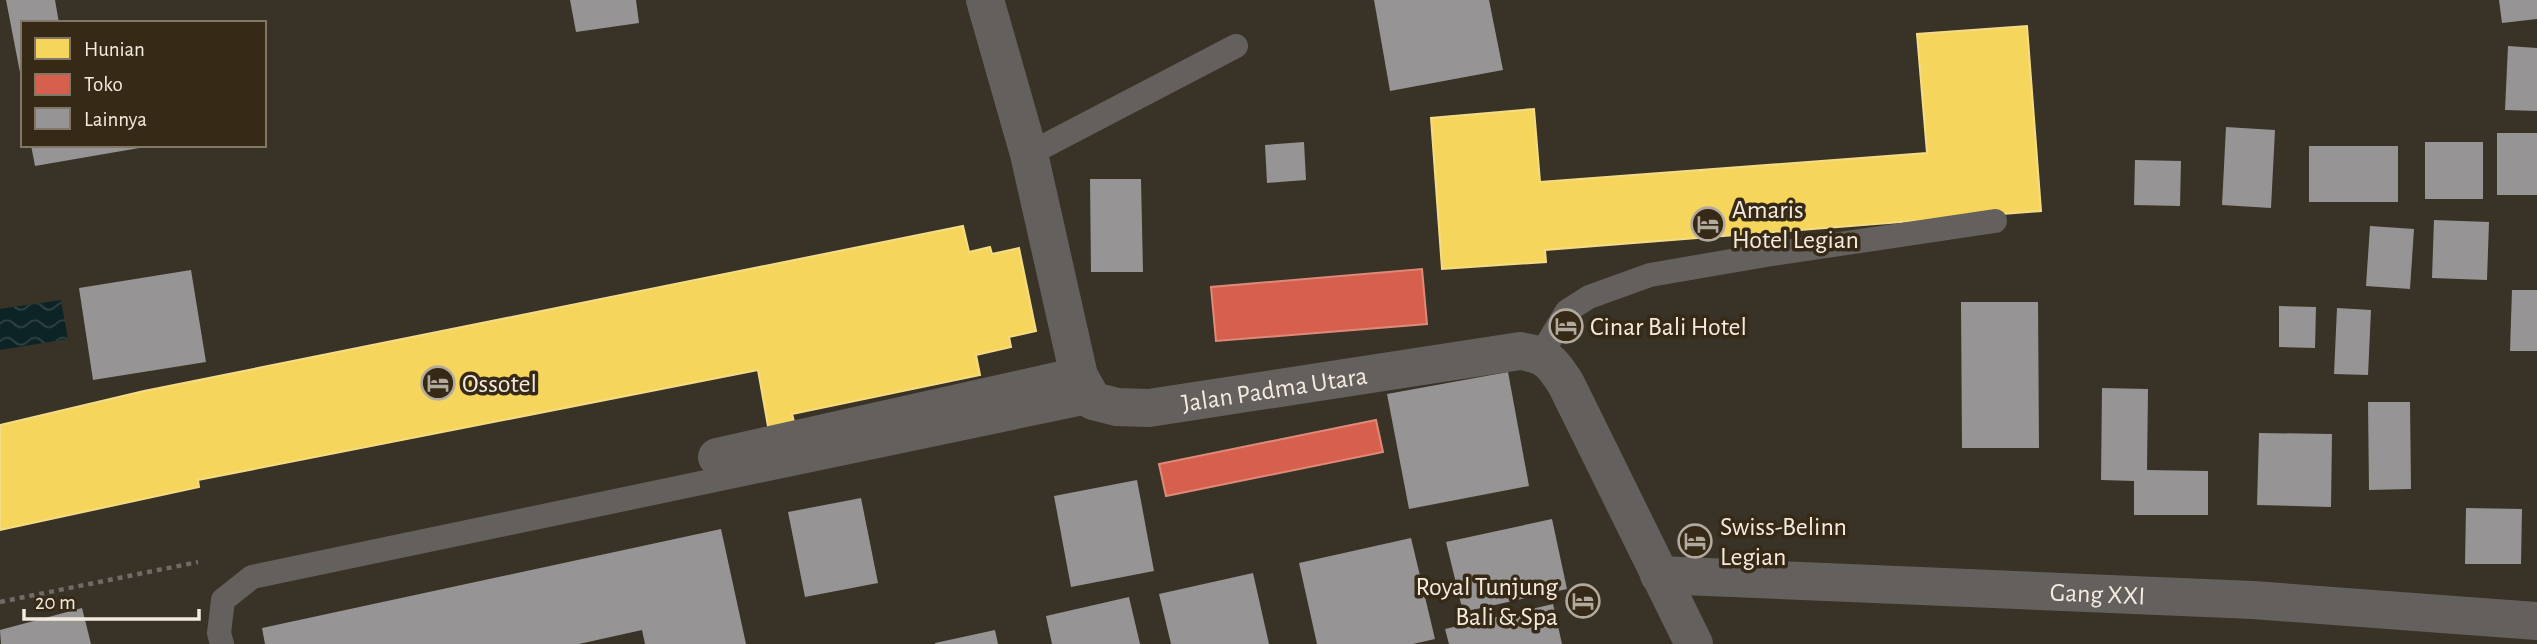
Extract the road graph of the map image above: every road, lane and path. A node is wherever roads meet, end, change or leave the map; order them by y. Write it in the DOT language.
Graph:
graph roads {
  1 [pos="985,0"];
  2 [pos="1236,46"];
  3 [pos="1029,154"];
  4 [pos="1995,221"];
  5 [pos="1541,354"];
  6 [pos="1086,388"];
  7 [pos="717,457"];
  8 [pos="1659,575"];
  9 [pos="2537,621"];
  10 [pos="222,644"];
  11 [pos="1694,644"];
  1 -- 3 [label="street"];
  2 -- 3 [label="lane"];
  3 -- 6 [label="street"];
  4 -- 5 [label="lane"];
  5 -- 6 [label="street, Jalan Padma Utara"];
  5 -- 8 [label="street"];
  6 -- 7 [label="street"];
  6 -- 10 [label="lane"];
  8 -- 9 [label="street, Gang XXI"];
  8 -- 11 [label="street"];
}
